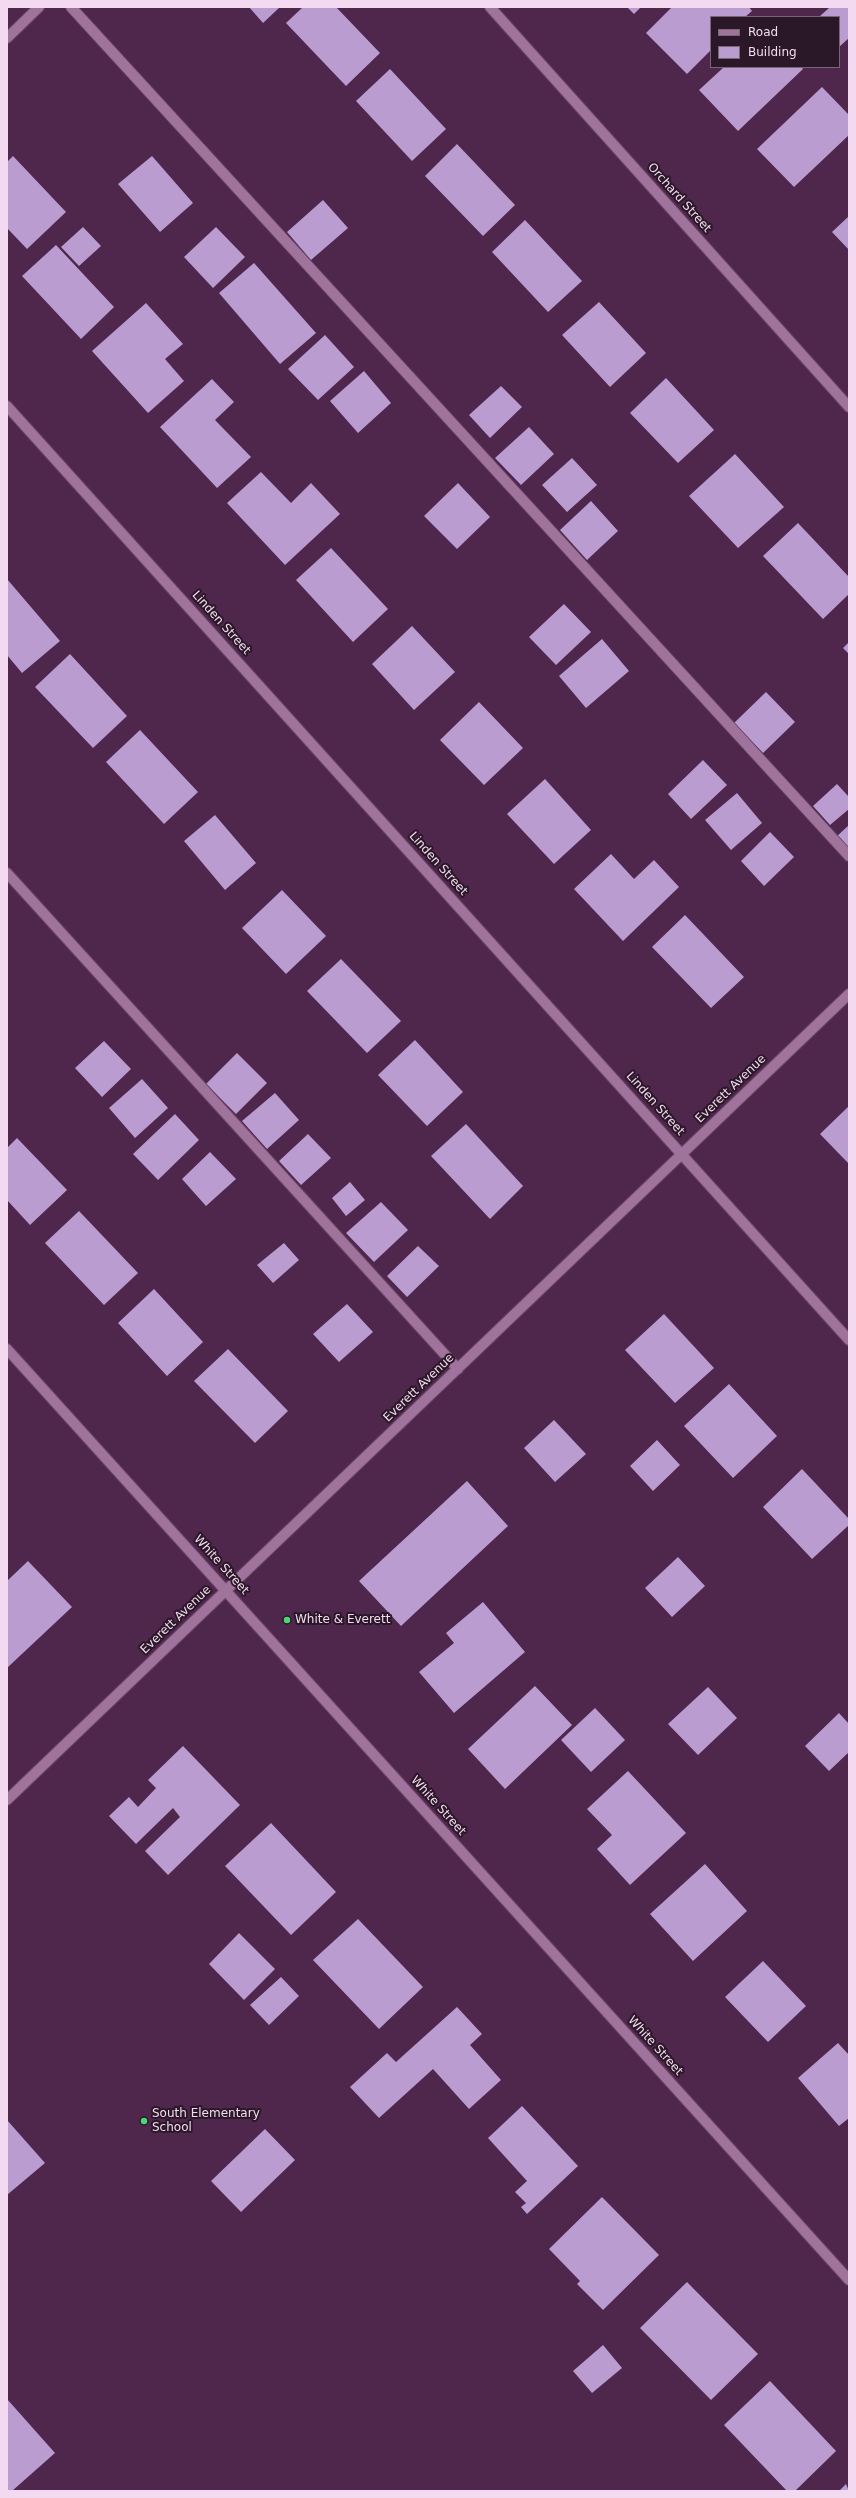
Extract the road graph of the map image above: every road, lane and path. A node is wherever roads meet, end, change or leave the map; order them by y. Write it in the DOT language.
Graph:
graph roads {
  1 [pos="40,7"];
  2 [pos="71,7"];
  3 [pos="490,7"];
  4 [pos="7,38"];
  5 [pos="7,406"];
  6 [pos="849,407"];
  7 [pos="849,856"];
  8 [pos="7,873"];
  9 [pos="849,994"];
  10 [pos="682,1154"];
  11 [pos="849,1340"];
  12 [pos="7,1349"];
  13 [pos="458,1369"];
  14 [pos="226,1590"];
  15 [pos="7,1800"];
  16 [pos="849,2280"];
  1 -- 4 [label="street"];
  2 -- 7 [label="street"];
  3 -- 6 [label="street, Orchard Street"];
  5 -- 10 [label="street, Linden Street"];
  8 -- 13 [label="street"];
  9 -- 10 [label="street, Everett Avenue"];
  10 -- 11 [label="street, Linden Street"];
  10 -- 13 [label="street, Everett Avenue"];
  12 -- 14 [label="street, White Street"];
  13 -- 14 [label="street, Everett Avenue"];
  14 -- 15 [label="street, Everett Avenue"];
  14 -- 16 [label="street, White Street"];
}
